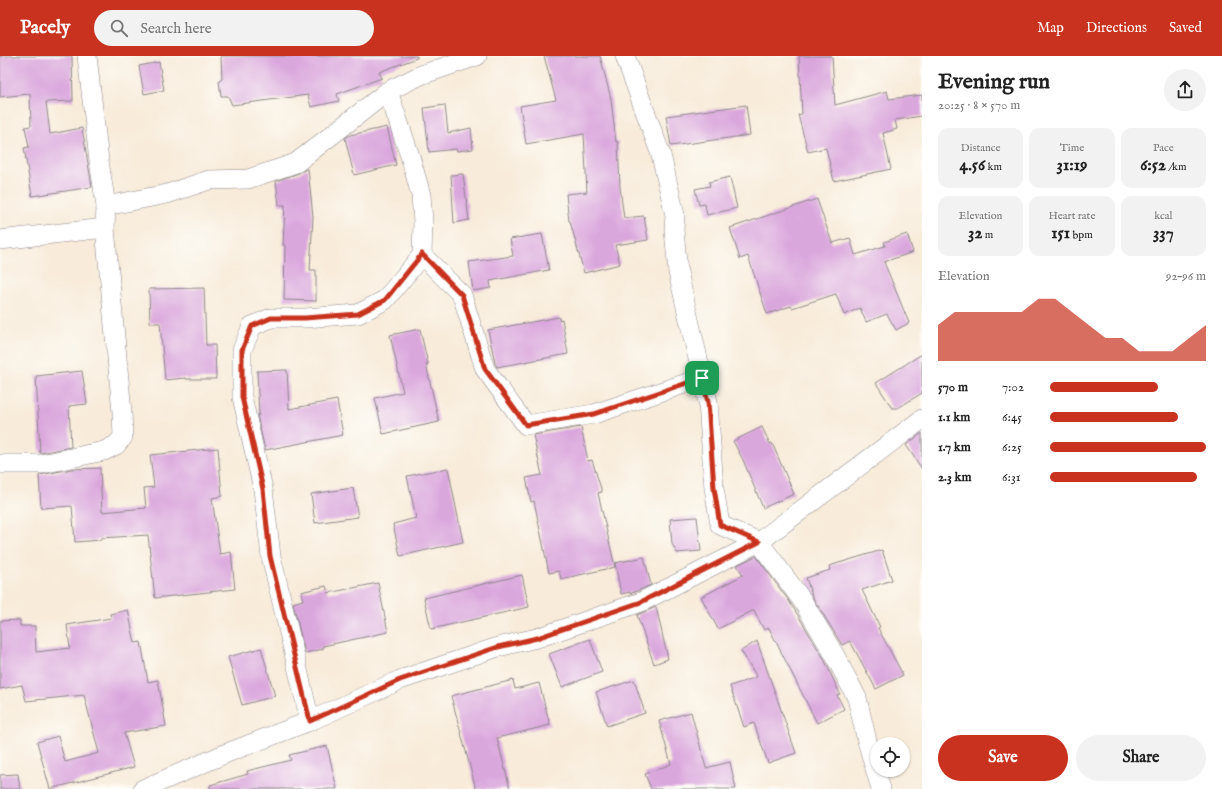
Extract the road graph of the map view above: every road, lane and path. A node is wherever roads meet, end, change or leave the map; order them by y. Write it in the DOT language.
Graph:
graph roads {
  1 [pos="87,56"];
  2 [pos="478,56"];
  3 [pos="625,56"];
  4 [pos="388,91"];
  5 [pos="106,206"];
  6 [pos="106,228"];
  7 [pos="0,240"];
  8 [pos="422,254"];
  9 [pos="702,378"];
  10 [pos="922,419"];
  11 [pos="0,464"];
  12 [pos="759,542"];
  13 [pos="310,721"];
  14 [pos="175,783"];
  15 [pos="875,787"];
  16 [pos="143,789"];
  1 -- 5 [label="street"];
  2 -- 4 [label="street"];
  3 -- 9 [label="street"];
  4 -- 5 [label="street"];
  4 -- 8 [label="street"];
  5 -- 6 [label="street"];
  6 -- 7 [label="street"];
  6 -- 11 [label="street"];
  8 -- 9 [label="street"];
  8 -- 13 [label="street"];
  9 -- 12 [label="street"];
  10 -- 12 [label="street"];
  12 -- 13 [label="street"];
  12 -- 15 [label="street"];
  13 -- 14 [label="street"];
  14 -- 16 [label="street"];
}
